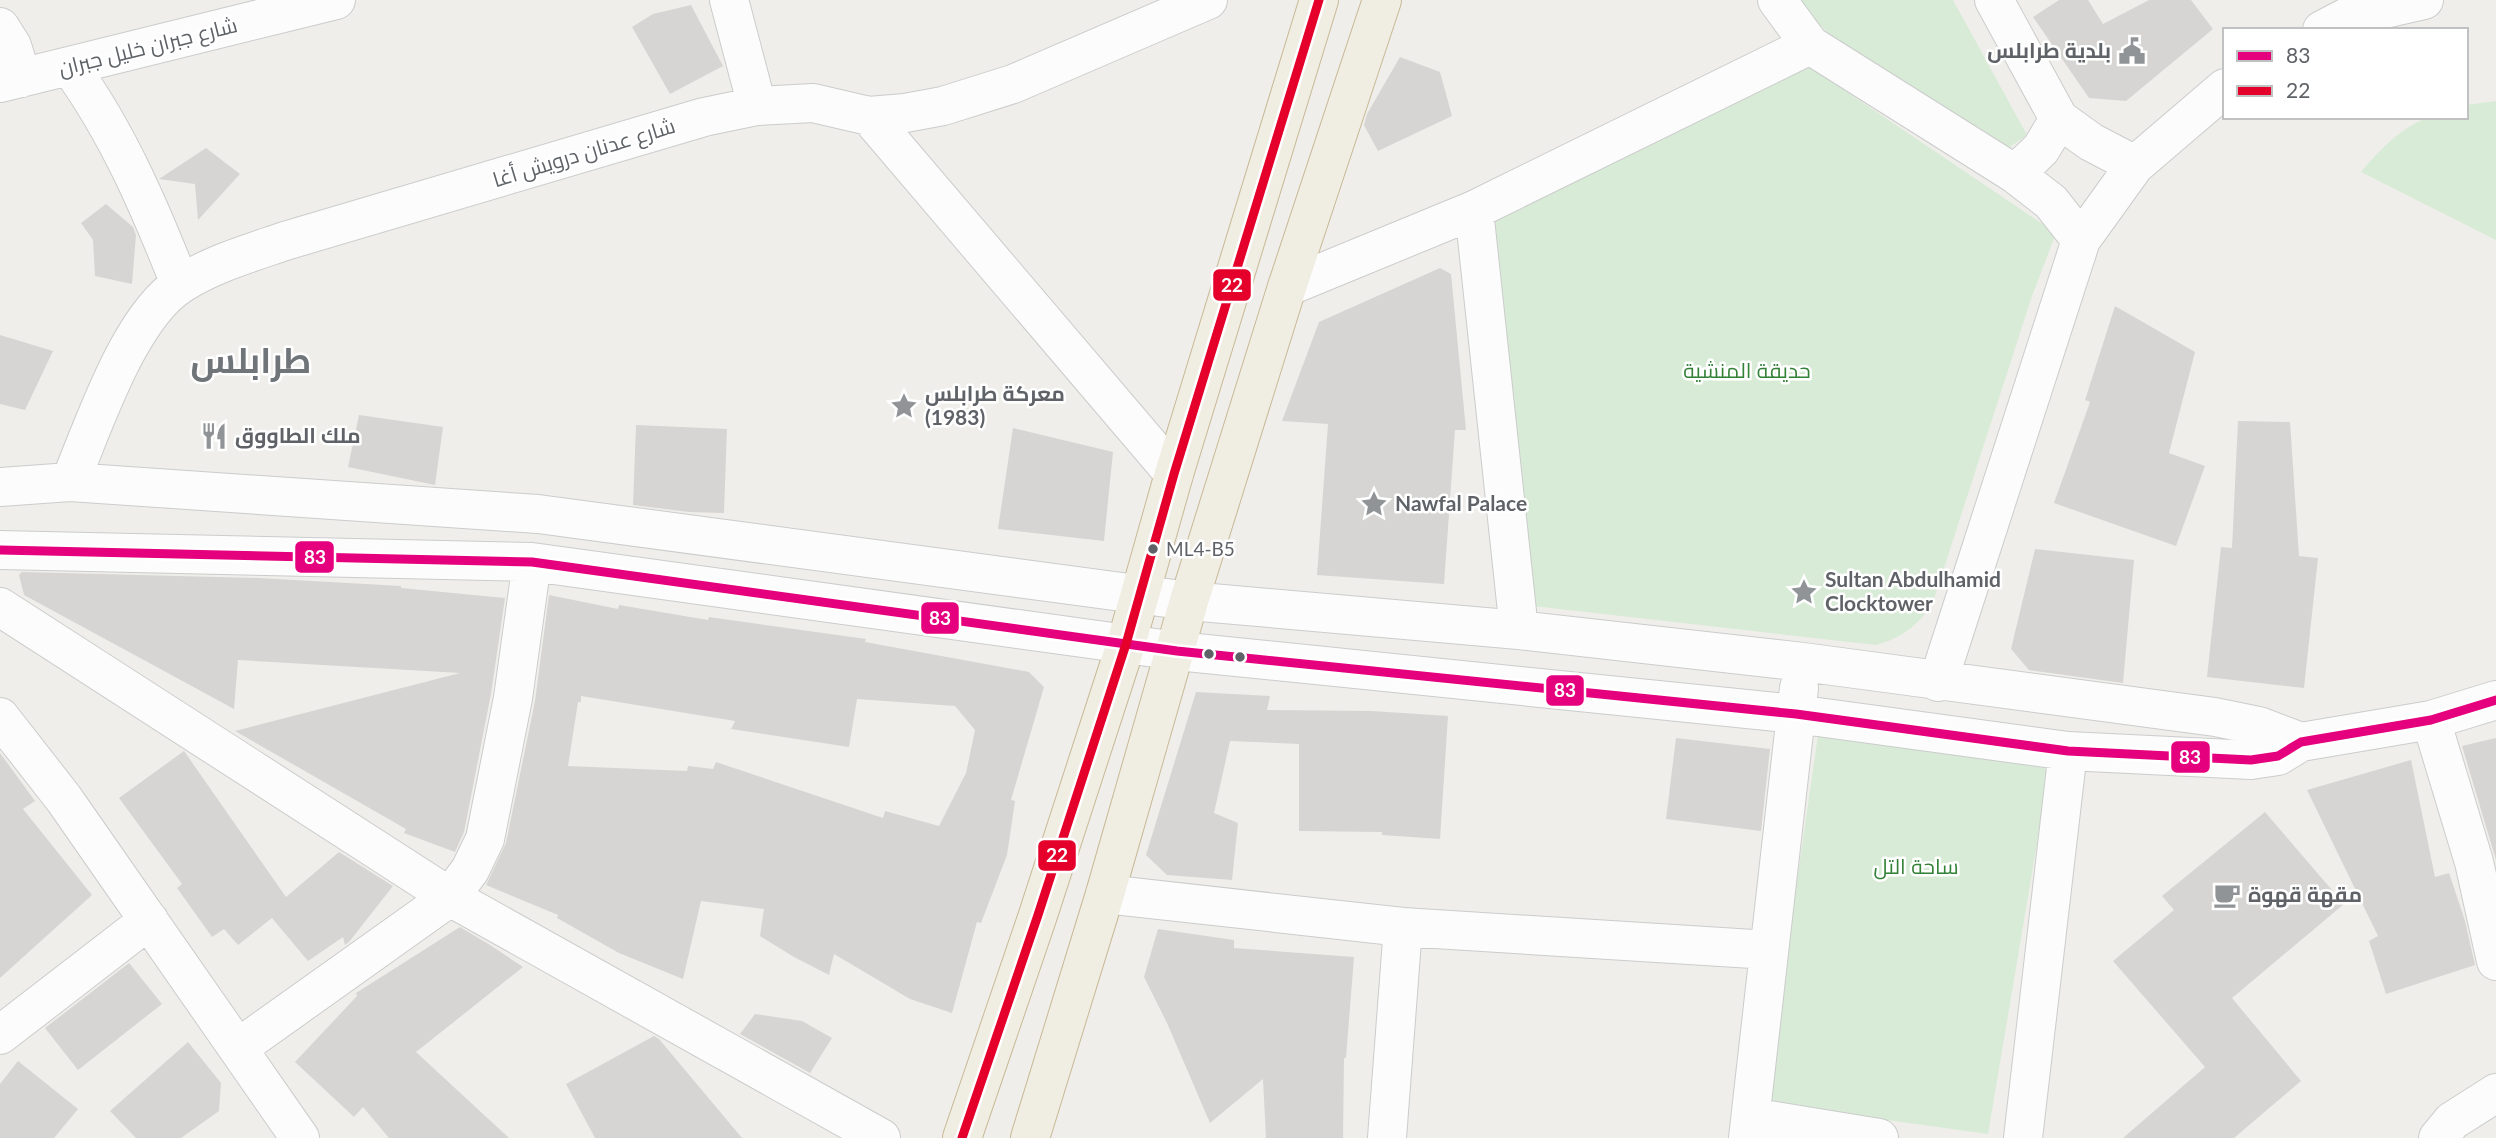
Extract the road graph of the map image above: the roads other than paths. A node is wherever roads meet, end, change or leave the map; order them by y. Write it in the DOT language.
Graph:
graph roads {
  1 [pos="336,0"];
  2 [pos="729,0"];
  3 [pos="1208,0"];
  4 [pos="1319,0"];
  5 [pos="1382,0"];
  6 [pos="1777,0"];
  7 [pos="1994,0"];
  8 [pos="2424,0"];
  9 [pos="0,27"];
  10 [pos="2326,28"];
  11 [pos="1810,45"];
  12 [pos="70,67"];
  13 [pos="11,81"];
  14 [pos="2223,90"];
  15 [pos="757,106"];
  16 [pos="869,116"];
  17 [pos="2059,119"];
  18 [pos="2135,165"];
  19 [pos="2015,174"];
  20 [pos="1474,210"];
  21 [pos="2081,240"];
  22 [pos="180,284"];
  23 [pos="1287,287"];
  24 [pos="1174,474"];
  25 [pos="70,482"];
  26 [pos="0,487"];
  27 [pos="0,550"];
  28 [pos="532,562"];
  29 [pos="1141,595"];
  30 [pos="1189,601"];
  31 [pos="0,607"];
  32 [pos="1519,630"];
  33 [pos="1126,643"];
  34 [pos="1177,651"];
  35 [pos="1803,662"];
  36 [pos="1938,681"];
  37 [pos="2496,700"];
  38 [pos="1796,714"];
  39 [pos="0,717"];
  40 [pos="2431,720"];
  41 [pos="2301,742"];
  42 [pos="2068,751"];
  43 [pos="2485,859"];
  44 [pos="1105,894"];
  45 [pos="450,897"];
  46 [pos="149,920"];
  47 [pos="1403,927"];
  48 [pos="1769,950"];
  49 [pos="2496,961"];
  50 [pos="0,1035"];
  51 [pos="239,1048"];
  52 [pos="2496,1093"];
  53 [pos="1749,1128"];
  54 [pos="295,1136"];
  55 [pos="881,1138"];
  56 [pos="962,1138"];
  57 [pos="1030,1138"];
  58 [pos="1387,1138"];
  59 [pos="1879,1138"];
  60 [pos="2023,1138"];
  61 [pos="2438,1138"];
  1 -- 12 [label="street, شارع جبران خليل جبران"];
  2 -- 15 [label="street"];
  3 -- 16 [label="street, شارع عدنان درويش أغا"];
  4 -- 24 [label="highway"];
  5 -- 23 [label="highway"];
  6 -- 11 [label="street"];
  7 -- 17 [label="street"];
  8 -- 10 [label="street"];
  9 -- 13 [label="street"];
  11 -- 19 [label="street"];
  11 -- 20 [label="street"];
  12 -- 13 [label="street, شارع جبران خليل جبران"];
  12 -- 22 [label="street"];
  14 -- 18 [label="street"];
  15 -- 16 [label="street, شارع عدنان درويش أغا"];
  15 -- 22 [label="street, شارع عدنان درويش أغا"];
  16 -- 24 [label="street"];
  17 -- 18 [label="street"];
  17 -- 19 [label="street"];
  18 -- 21 [label="street"];
  19 -- 21 [label="street"];
  20 -- 23 [label="street"];
  20 -- 32 [label="street"];
  21 -- 36 [label="street"];
  22 -- 25 [label="street, شارع عدنان درويش أغا"];
  23 -- 30 [label="highway"];
  24 -- 29 [label="highway"];
  25 -- 26 [label="street"];
  25 -- 29 [label="street"];
  27 -- 28 [label="street"];
  28 -- 33 [label="street"];
  28 -- 45 [label="street"];
  29 -- 30 [label="street"];
  29 -- 33 [label="highway"];
  30 -- 32 [label="street"];
  30 -- 34 [label="highway"];
  31 -- 45 [label="street"];
  32 -- 35 [label="street"];
  33 -- 34 [label="street"];
  33 -- 56 [label="highway"];
  34 -- 38 [label="street"];
  34 -- 44 [label="highway"];
  35 -- 36 [label="street"];
  35 -- 38 [label="street"];
  36 -- 41 [label="street"];
  37 -- 40 [label="street"];
  38 -- 42 [label="street"];
  38 -- 48 [label="street"];
  39 -- 46 [label="street"];
  40 -- 41 [label="street"];
  40 -- 43 [label="street"];
  41 -- 42 [label="street"];
  42 -- 60 [label="street"];
  43 -- 49 [label="street"];
  44 -- 47 [label="street"];
  44 -- 57 [label="highway"];
  45 -- 51 [label="street"];
  45 -- 55 [label="street"];
  46 -- 50 [label="street"];
  46 -- 51 [label="street"];
  47 -- 48 [label="street"];
  47 -- 58 [label="street"];
  48 -- 53 [label="street"];
  51 -- 54 [label="street"];
  52 -- 61 [label="street"];
  53 -- 59 [label="street"];
}
